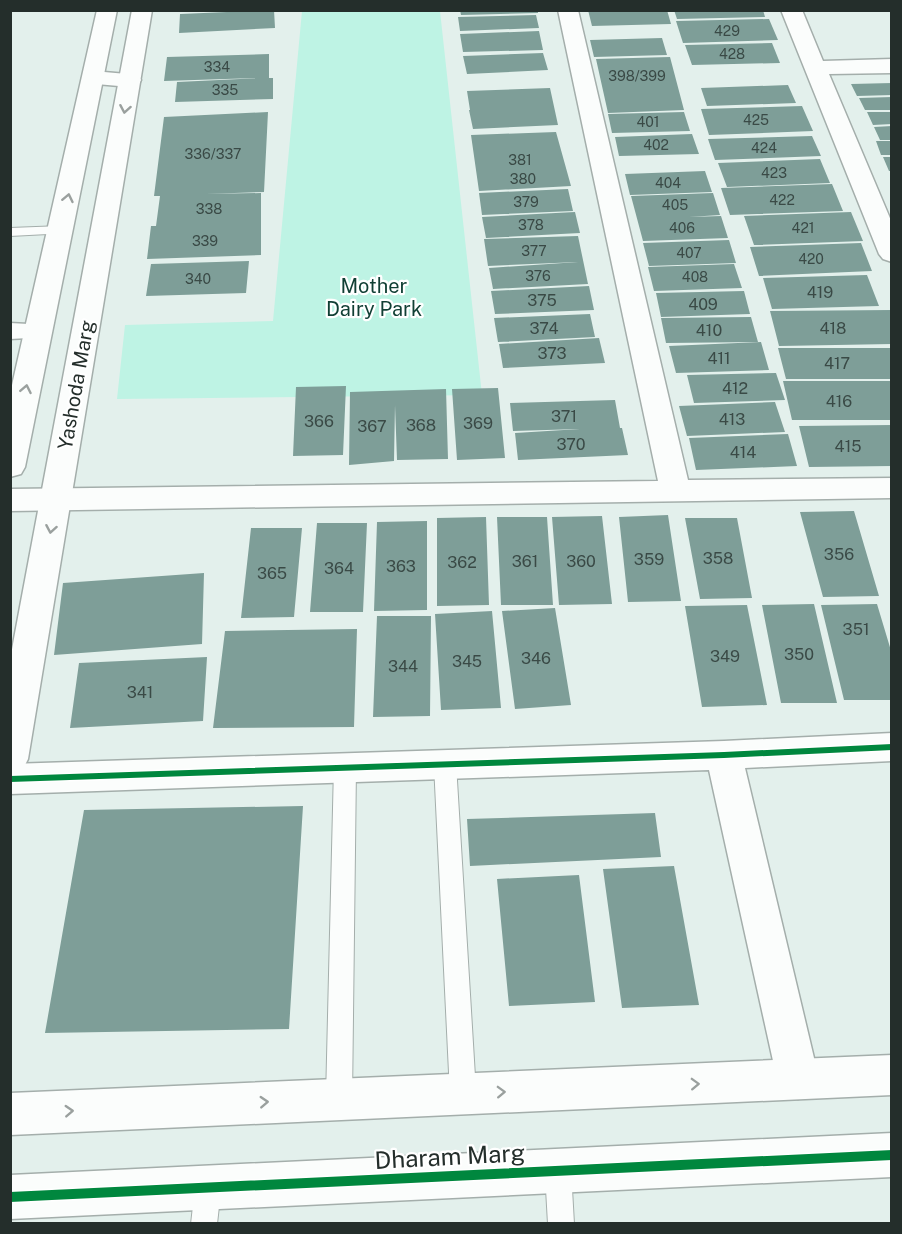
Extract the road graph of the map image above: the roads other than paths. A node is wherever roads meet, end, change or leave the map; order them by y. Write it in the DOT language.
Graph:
graph roads {
  1 [pos="107,10"];
  2 [pos="142,10"];
  3 [pos="568,10"];
  4 [pos="791,10"];
  5 [pos="891,66"];
  6 [pos="816,68"];
  7 [pos="93,78"];
  8 [pos="130,80"];
  9 [pos="62,230"];
  10 [pos="10,232"];
  11 [pos="891,254"];
  12 [pos="24,331"];
  13 [pos="10,467"];
  14 [pos="891,488"];
  15 [pos="675,491"];
  16 [pos="56,499"];
  17 [pos="10,500"];
  18 [pos="891,747"];
  19 [pos="724,755"];
  20 [pos="10,759"];
  21 [pos="445,764"];
  22 [pos="345,767"];
  23 [pos="10,778"];
  24 [pos="891,1075"];
  25 [pos="798,1079"];
  26 [pos="463,1094"];
  27 [pos="339,1099"];
  28 [pos="10,1114"];
  29 [pos="891,1159"];
  30 [pos="558,1171"];
  31 [pos="10,1197"];
  32 [pos="206,1206"];
  33 [pos="561,1224"];
  1 -- 7 [label="street"];
  2 -- 8 [label="street, Yashoda Marg"];
  3 -- 15 [label="street"];
  4 -- 6 [label="street"];
  5 -- 6 [label="street"];
  6 -- 11 [label="street"];
  7 -- 8 [label="street"];
  9 -- 7 [label="street, one-way"];
  8 -- 16 [label="street, Yashoda Marg, one-way"];
  9 -- 10 [label="lane"];
  9 -- 12 [label="street"];
  13 -- 12 [label="street, one-way"];
  14 -- 15 [label="street"];
  15 -- 16 [label="street"];
  16 -- 17 [label="street"];
  16 -- 20 [label="street, Yashoda Marg, one-way"];
  18 -- 19 [label="street"];
  19 -- 21 [label="street"];
  19 -- 25 [label="street"];
  21 -- 22 [label="street"];
  21 -- 26 [label="lane"];
  22 -- 23 [label="street"];
  22 -- 27 [label="lane"];
  24 -- 25 [label="street"];
  26 -- 25 [label="street, one-way"];
  26 -- 27 [label="street"];
  28 -- 27 [label="street, one-way"];
  29 -- 30 [label="street, Dharam Marg"];
  30 -- 32 [label="street, Dharam Marg"];
  30 -- 33 [label="lane"];
  31 -- 32 [label="street, Dharam Marg"];
}
